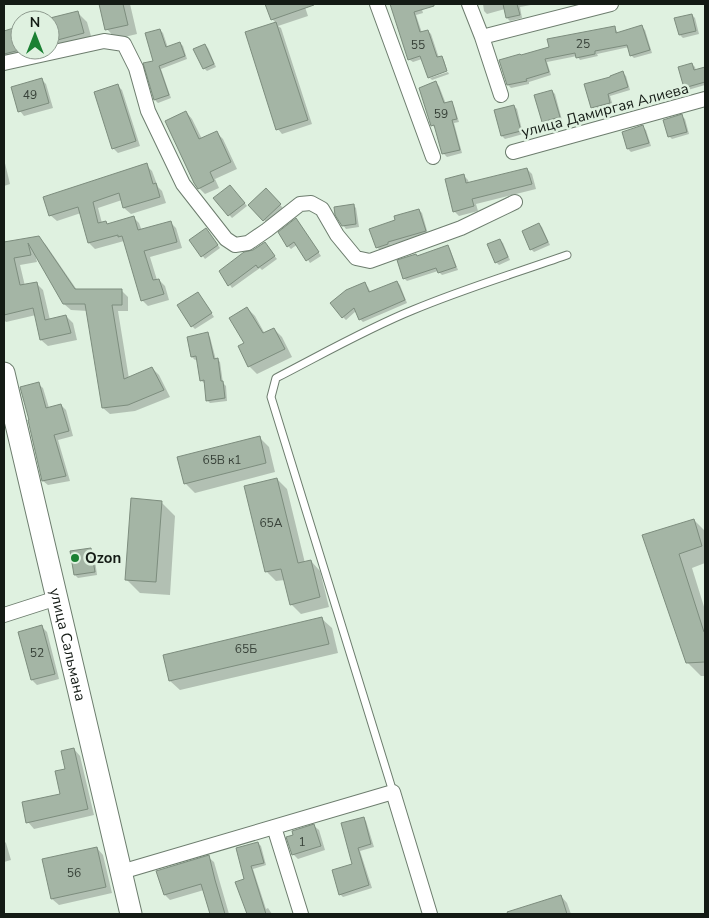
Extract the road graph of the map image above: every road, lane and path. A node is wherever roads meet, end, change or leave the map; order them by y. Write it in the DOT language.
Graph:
graph roads {
  1 [pos="377,4"];
  2 [pos="469,4"];
  3 [pos="611,4"];
  4 [pos="482,37"];
  5 [pos="4,64"];
  6 [pos="500,95"];
  7 [pos="705,99"];
  8 [pos="514,152"];
  9 [pos="433,157"];
  10 [pos="515,202"];
  11 [pos="567,256"];
  12 [pos="4,373"];
  13 [pos="56,598"];
  14 [pos="4,615"];
  15 [pos="393,792"];
  16 [pos="274,827"];
  17 [pos="121,872"];
  18 [pos="131,914"];
  19 [pos="301,914"];
  20 [pos="430,914"];
  1 -- 9 [label="street"];
  2 -- 4 [label="street"];
  3 -- 4 [label="street"];
  4 -- 6 [label="street"];
  5 -- 10 [label="street"];
  7 -- 8 [label="street, улица Дамиргая Алиева"];
  11 -- 15 [label="lane"];
  12 -- 13 [label="main road, улица Сальмана"];
  13 -- 14 [label="street"];
  13 -- 17 [label="main road, улица Сальмана"];
  15 -- 16 [label="street"];
  15 -- 20 [label="street"];
  16 -- 17 [label="street"];
  16 -- 19 [label="street"];
  17 -- 18 [label="main road, улица Сальмана"];
}
